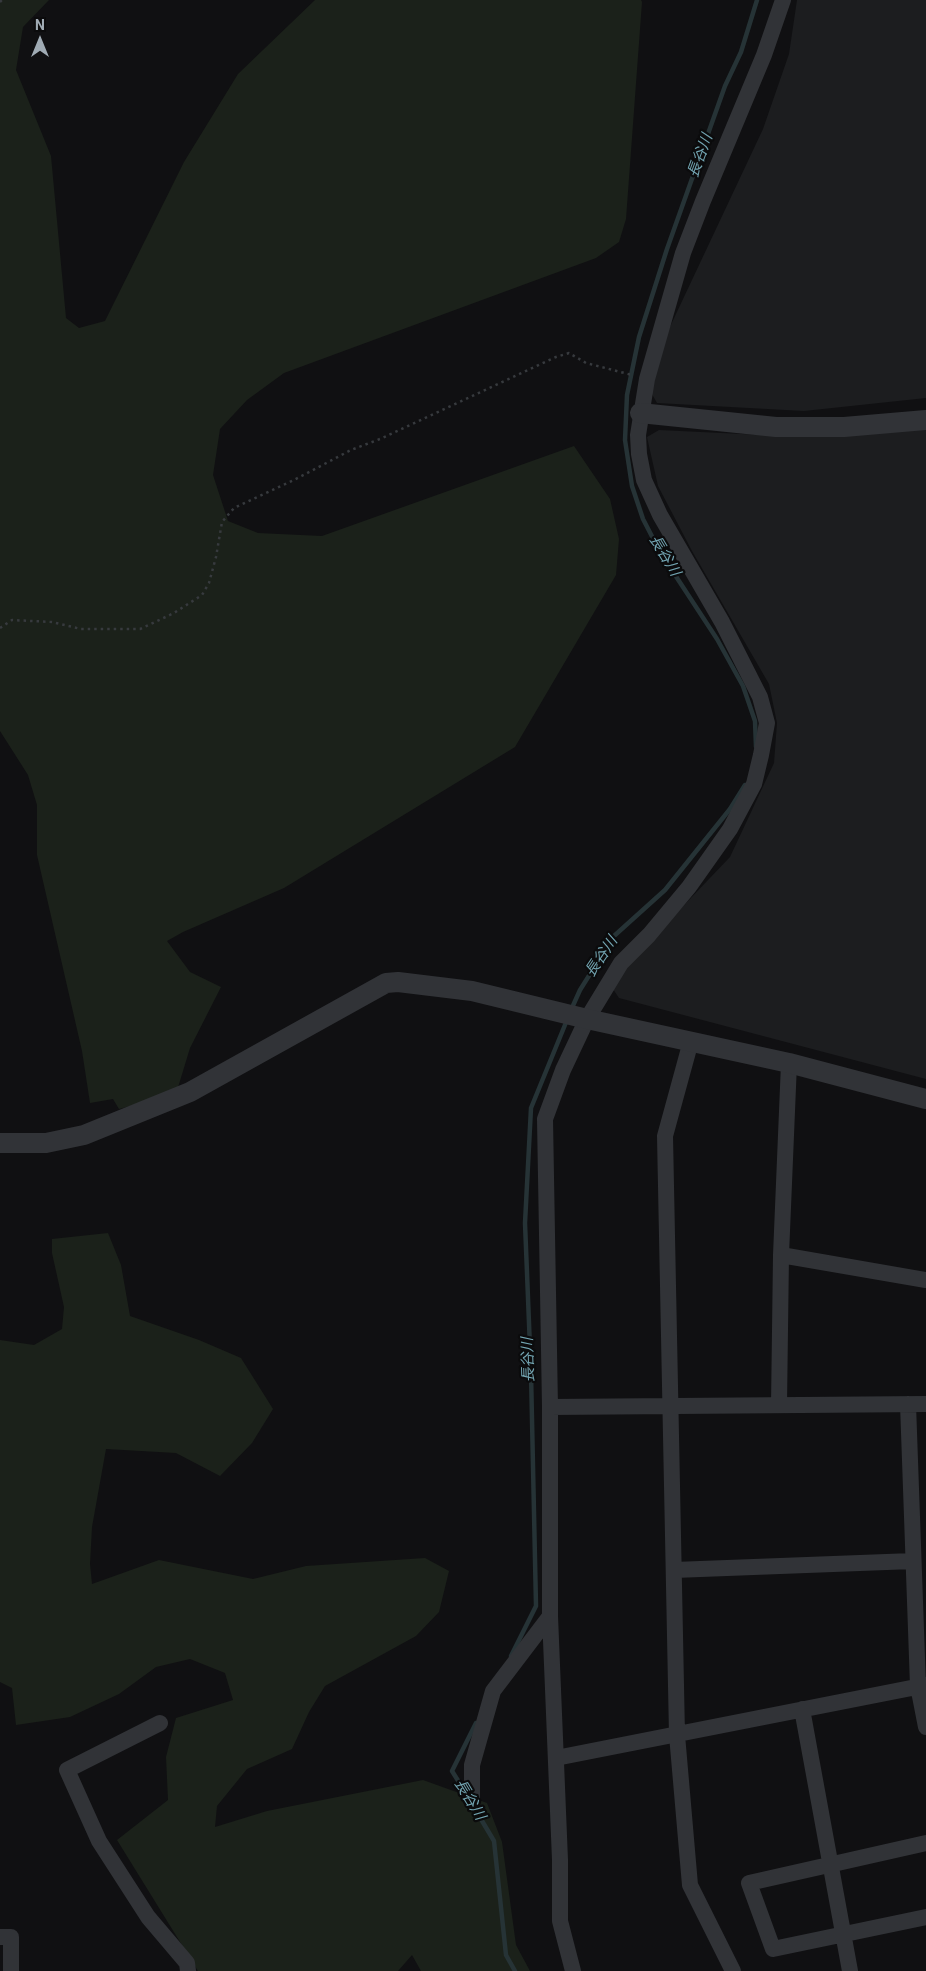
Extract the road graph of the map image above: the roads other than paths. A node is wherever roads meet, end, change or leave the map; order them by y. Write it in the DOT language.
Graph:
graph roads {
  1 [pos="783,0"];
  2 [pos="640,413"];
  3 [pos="926,420"];
  4 [pos="587,1019"];
  5 [pos="691,1041"];
  6 [pos="789,1063"];
  7 [pos="926,1099"];
  8 [pos="0,1143"];
  9 [pos="781,1255"];
  10 [pos="926,1280"];
  11 [pos="908,1404"];
  12 [pos="926,1404"];
  13 [pos="779,1405"];
  14 [pos="670,1406"];
  15 [pos="550,1407"];
  16 [pos="913,1561"];
  17 [pos="674,1570"];
  18 [pos="550,1616"];
  19 [pos="922,1686"];
  20 [pos="802,1709"];
  21 [pos="160,1723"];
  22 [pos="926,1727"];
  23 [pos="677,1735"];
  24 [pos="556,1758"];
  25 [pos="472,1800"];
  26 [pos="926,1843"];
  27 [pos="831,1864"];
  28 [pos="926,1917"];
  29 [pos="844,1934"];
  30 [pos="0,1937"];
  31 [pos="11,1971"];
  32 [pos="188,1971"];
  33 [pos="573,1971"];
  34 [pos="733,1971"];
  35 [pos="850,1971"];
  1 -- 2 [label="street"];
  2 -- 3 [label="street"];
  2 -- 4 [label="street"];
  4 -- 5 [label="street"];
  4 -- 8 [label="street"];
  4 -- 15 [label="street"];
  5 -- 6 [label="street"];
  5 -- 14 [label="street"];
  6 -- 7 [label="street"];
  6 -- 9 [label="street"];
  9 -- 10 [label="street"];
  9 -- 13 [label="street"];
  11 -- 12 [label="street"];
  11 -- 13 [label="street"];
  11 -- 16 [label="street"];
  13 -- 14 [label="street"];
  14 -- 15 [label="street"];
  14 -- 17 [label="street"];
  15 -- 18 [label="street"];
  16 -- 17 [label="street"];
  16 -- 19 [label="street"];
  17 -- 23 [label="street"];
  18 -- 24 [label="street"];
  18 -- 25 [label="street"];
  19 -- 20 [label="street"];
  19 -- 22 [label="street"];
  20 -- 23 [label="street"];
  20 -- 27 [label="street"];
  21 -- 32 [label="street"];
  23 -- 24 [label="street"];
  23 -- 34 [label="street"];
  24 -- 33 [label="street"];
  26 -- 27 [label="street"];
  27 -- 29 [label="street"];
  27 -- 29 [label="street"];
  28 -- 29 [label="street"];
  29 -- 35 [label="street"];
  30 -- 31 [label="street"];
}
